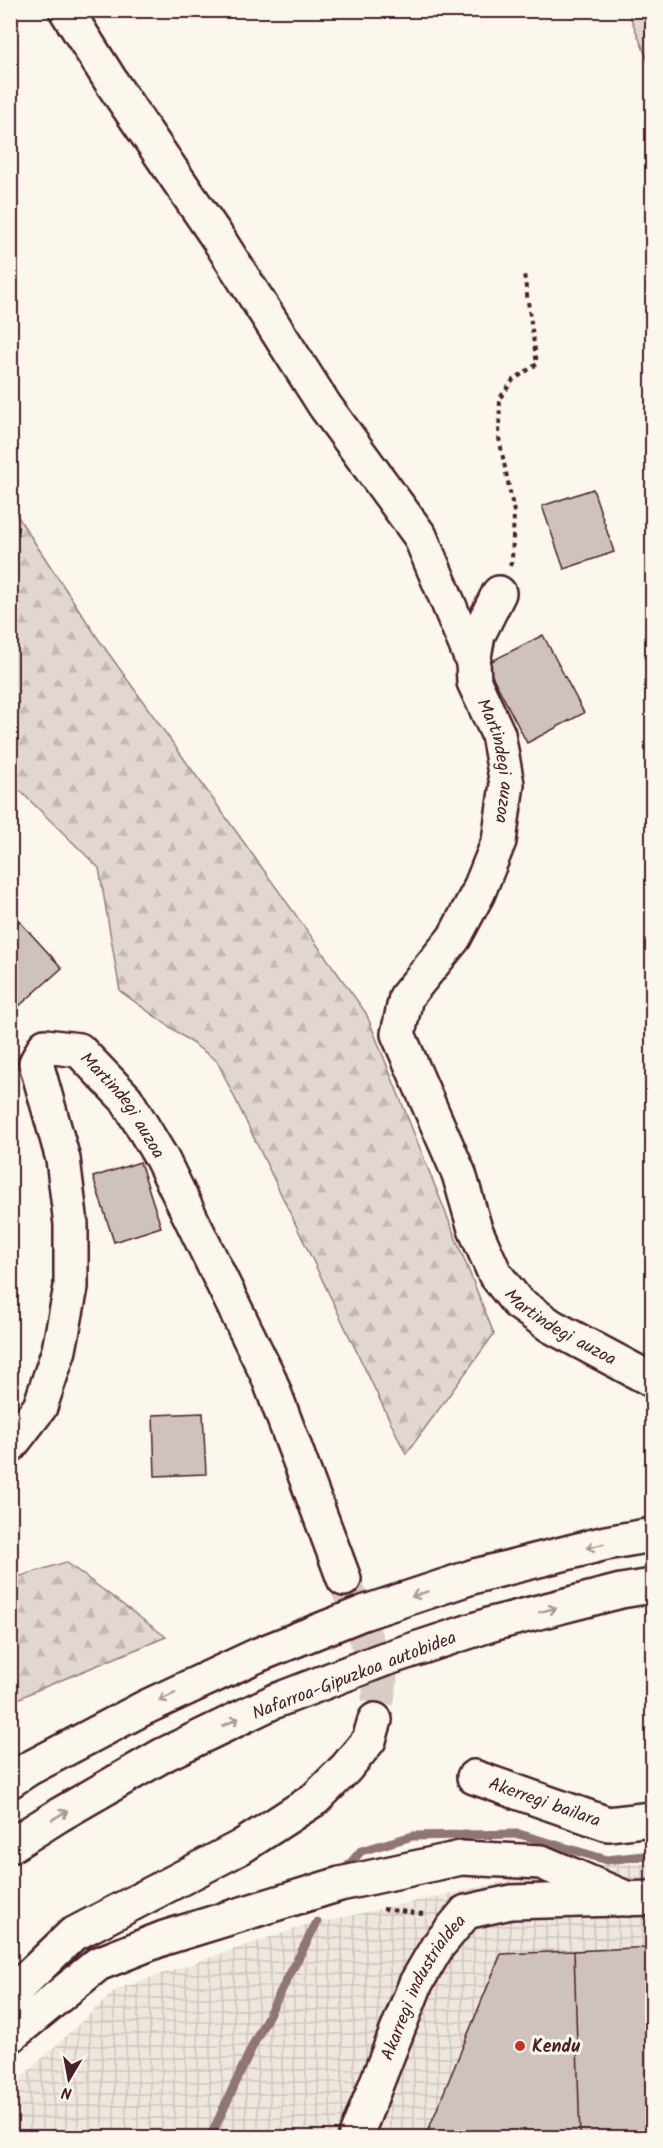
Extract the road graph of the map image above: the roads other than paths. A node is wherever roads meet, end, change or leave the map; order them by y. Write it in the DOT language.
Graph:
graph roads {
  1 [pos="66,10"];
  2 [pos="499,593"];
  3 [pos="472,662"];
  4 [pos="652,1380"];
  5 [pos="10,1446"];
  6 [pos="652,1535"];
  7 [pos="344,1579"];
  8 [pos="652,1586"];
  9 [pos="375,1720"];
  10 [pos="474,1777"];
  11 [pos="10,1780"];
  12 [pos="652,1819"];
  13 [pos="10,1846"];
  14 [pos="640,1898"];
  15 [pos="10,1995"];
  16 [pos="10,2036"];
  17 [pos="355,2138"];
  1 -- 3 [label="main road"];
  2 -- 3 [label="main road, Martindegi auzoa"];
  3 -- 4 [label="main road, Martindegi auzoa"];
  5 -- 7 [label="main road, Martindegi auzoa"];
  6 -- 11 [label="main road, one-way, bridge"];
  13 -- 8 [label="main road, Nafarroa-Gipuzkoa autobidea, one-way, bridge"];
  9 -- 15 [label="main road"];
  10 -- 12 [label="main road, Akerregi bailara"];
  14 -- 16 [label="main road"];
  14 -- 17 [label="main road, Akarregi industrialdea"];
}
